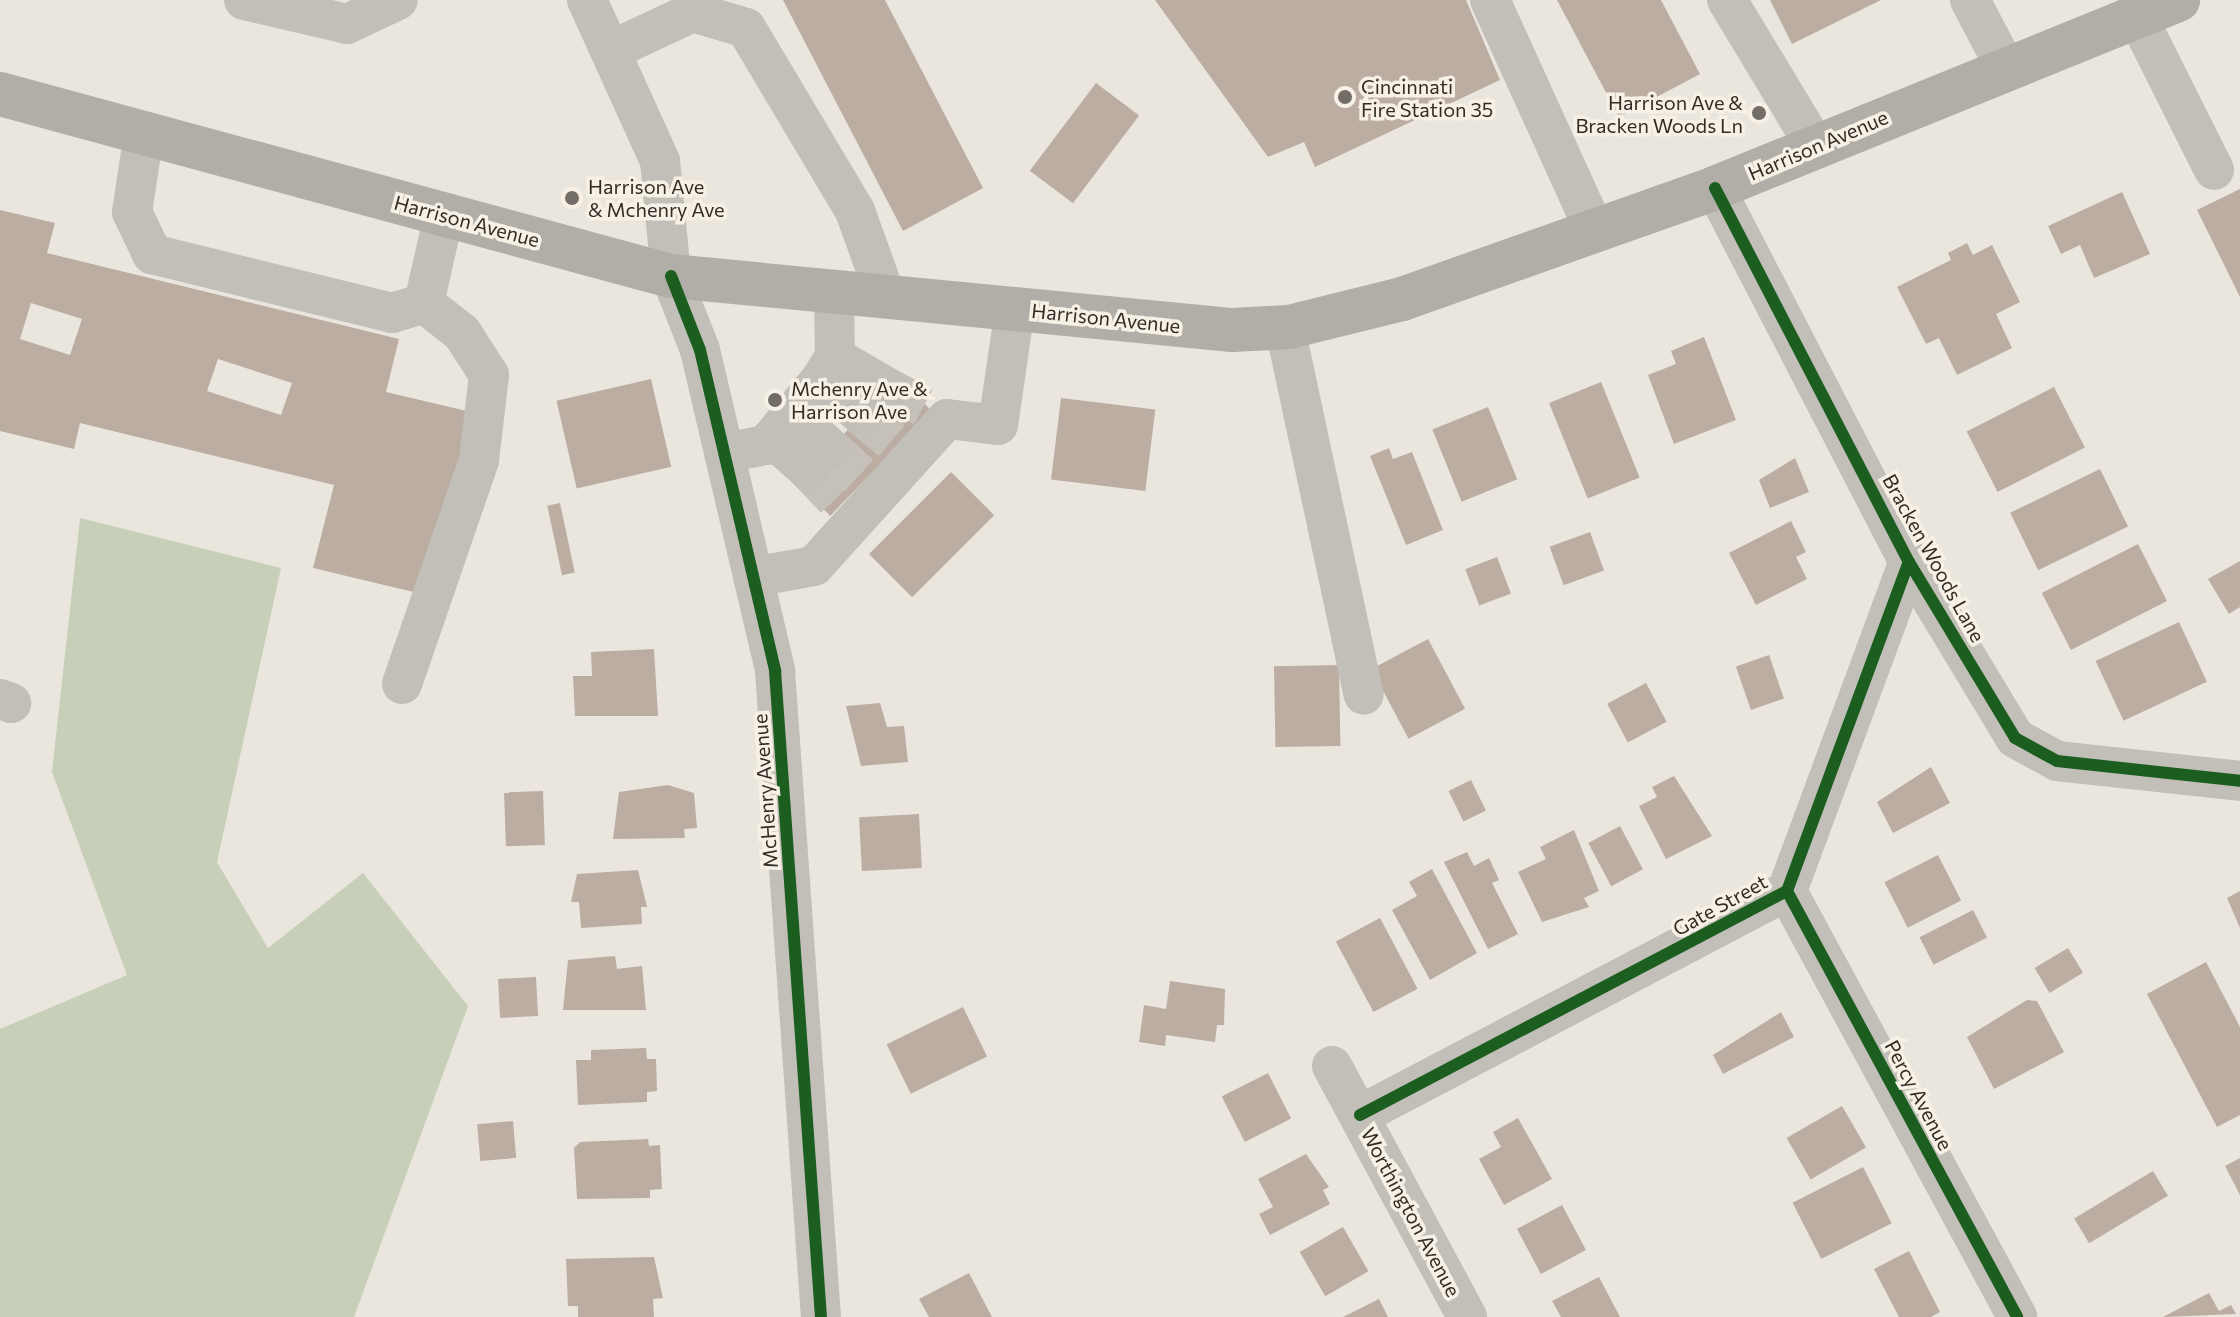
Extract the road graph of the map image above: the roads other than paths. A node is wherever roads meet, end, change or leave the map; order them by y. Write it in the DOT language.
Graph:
graph roads {
  1 [pos="244,0"];
  2 [pos="398,0"];
  3 [pos="587,0"];
  4 [pos="1490,0"];
  5 [pos="1727,0"];
  6 [pos="1970,0"];
  7 [pos="2178,0"];
  8 [pos="2137,16"];
  9 [pos="612,50"];
  10 [pos="2005,67"];
  11 [pos="0,94"];
  12 [pos="144,133"];
  13 [pos="1815,146"];
  14 [pos="2214,170"];
  15 [pos="1715,188"];
  16 [pos="444,215"];
  17 [pos="1595,231"];
  18 [pos="671,276"];
  19 [pos="834,291"];
  20 [pos="886,297"];
  21 [pos="424,303"];
  22 [pos="1015,309"];
  23 [pos="1285,328"];
  24 [pos="828,368"];
  25 [pos="875,402"];
  26 [pos="782,426"];
  27 [pos="724,453"];
  28 [pos="819,459"];
  29 [pos="1909,562"];
  30 [pos="753,577"];
  31 [pos="402,684"];
  32 [pos="1364,695"];
  33 [pos="2240,781"];
  34 [pos="1787,891"];
  35 [pos="1332,1066"];
  36 [pos="1360,1115"];
  37 [pos="821,1317"];
  38 [pos="1467,1317"];
  39 [pos="2017,1317"];
  1 -- 2 [label="street"];
  3 -- 9 [label="street, McHenry Avenue"];
  4 -- 17 [label="street"];
  5 -- 13 [label="street"];
  6 -- 10 [label="street"];
  7 -- 8 [label="main road, Harrison Avenue"];
  8 -- 10 [label="main road, Harrison Avenue"];
  8 -- 14 [label="street"];
  9 -- 18 [label="street, McHenry Avenue"];
  9 -- 20 [label="street"];
  10 -- 13 [label="main road, Harrison Avenue"];
  11 -- 12 [label="main road, Harrison Avenue"];
  12 -- 16 [label="main road, Harrison Avenue"];
  12 -- 21 [label="street"];
  13 -- 15 [label="main road, Harrison Avenue"];
  15 -- 17 [label="main road, Harrison Avenue"];
  15 -- 29 [label="street, Bracken Woods Lane"];
  16 -- 18 [label="main road, Harrison Avenue"];
  16 -- 21 [label="street"];
  17 -- 23 [label="main road, Harrison Avenue"];
  18 -- 19 [label="main road, Harrison Avenue"];
  18 -- 27 [label="street, McHenry Avenue"];
  19 -- 20 [label="main road, Harrison Avenue"];
  19 -- 24 [label="street"];
  20 -- 22 [label="main road, Harrison Avenue"];
  21 -- 31 [label="street"];
  22 -- 23 [label="main road, Harrison Avenue"];
  22 -- 30 [label="street"];
  23 -- 32 [label="street"];
  24 -- 25 [label="street"];
  24 -- 26 [label="street"];
  26 -- 27 [label="street"];
  26 -- 28 [label="street"];
  27 -- 30 [label="street, McHenry Avenue"];
  29 -- 33 [label="street, Bracken Woods Lane"];
  29 -- 34 [label="street, Gate Street"];
  30 -- 37 [label="street, McHenry Avenue"];
  34 -- 36 [label="street, Gate Street"];
  34 -- 39 [label="street, Percy Avenue"];
  35 -- 36 [label="street, Worthington Avenue"];
  36 -- 38 [label="street, Worthington Avenue"];
}
